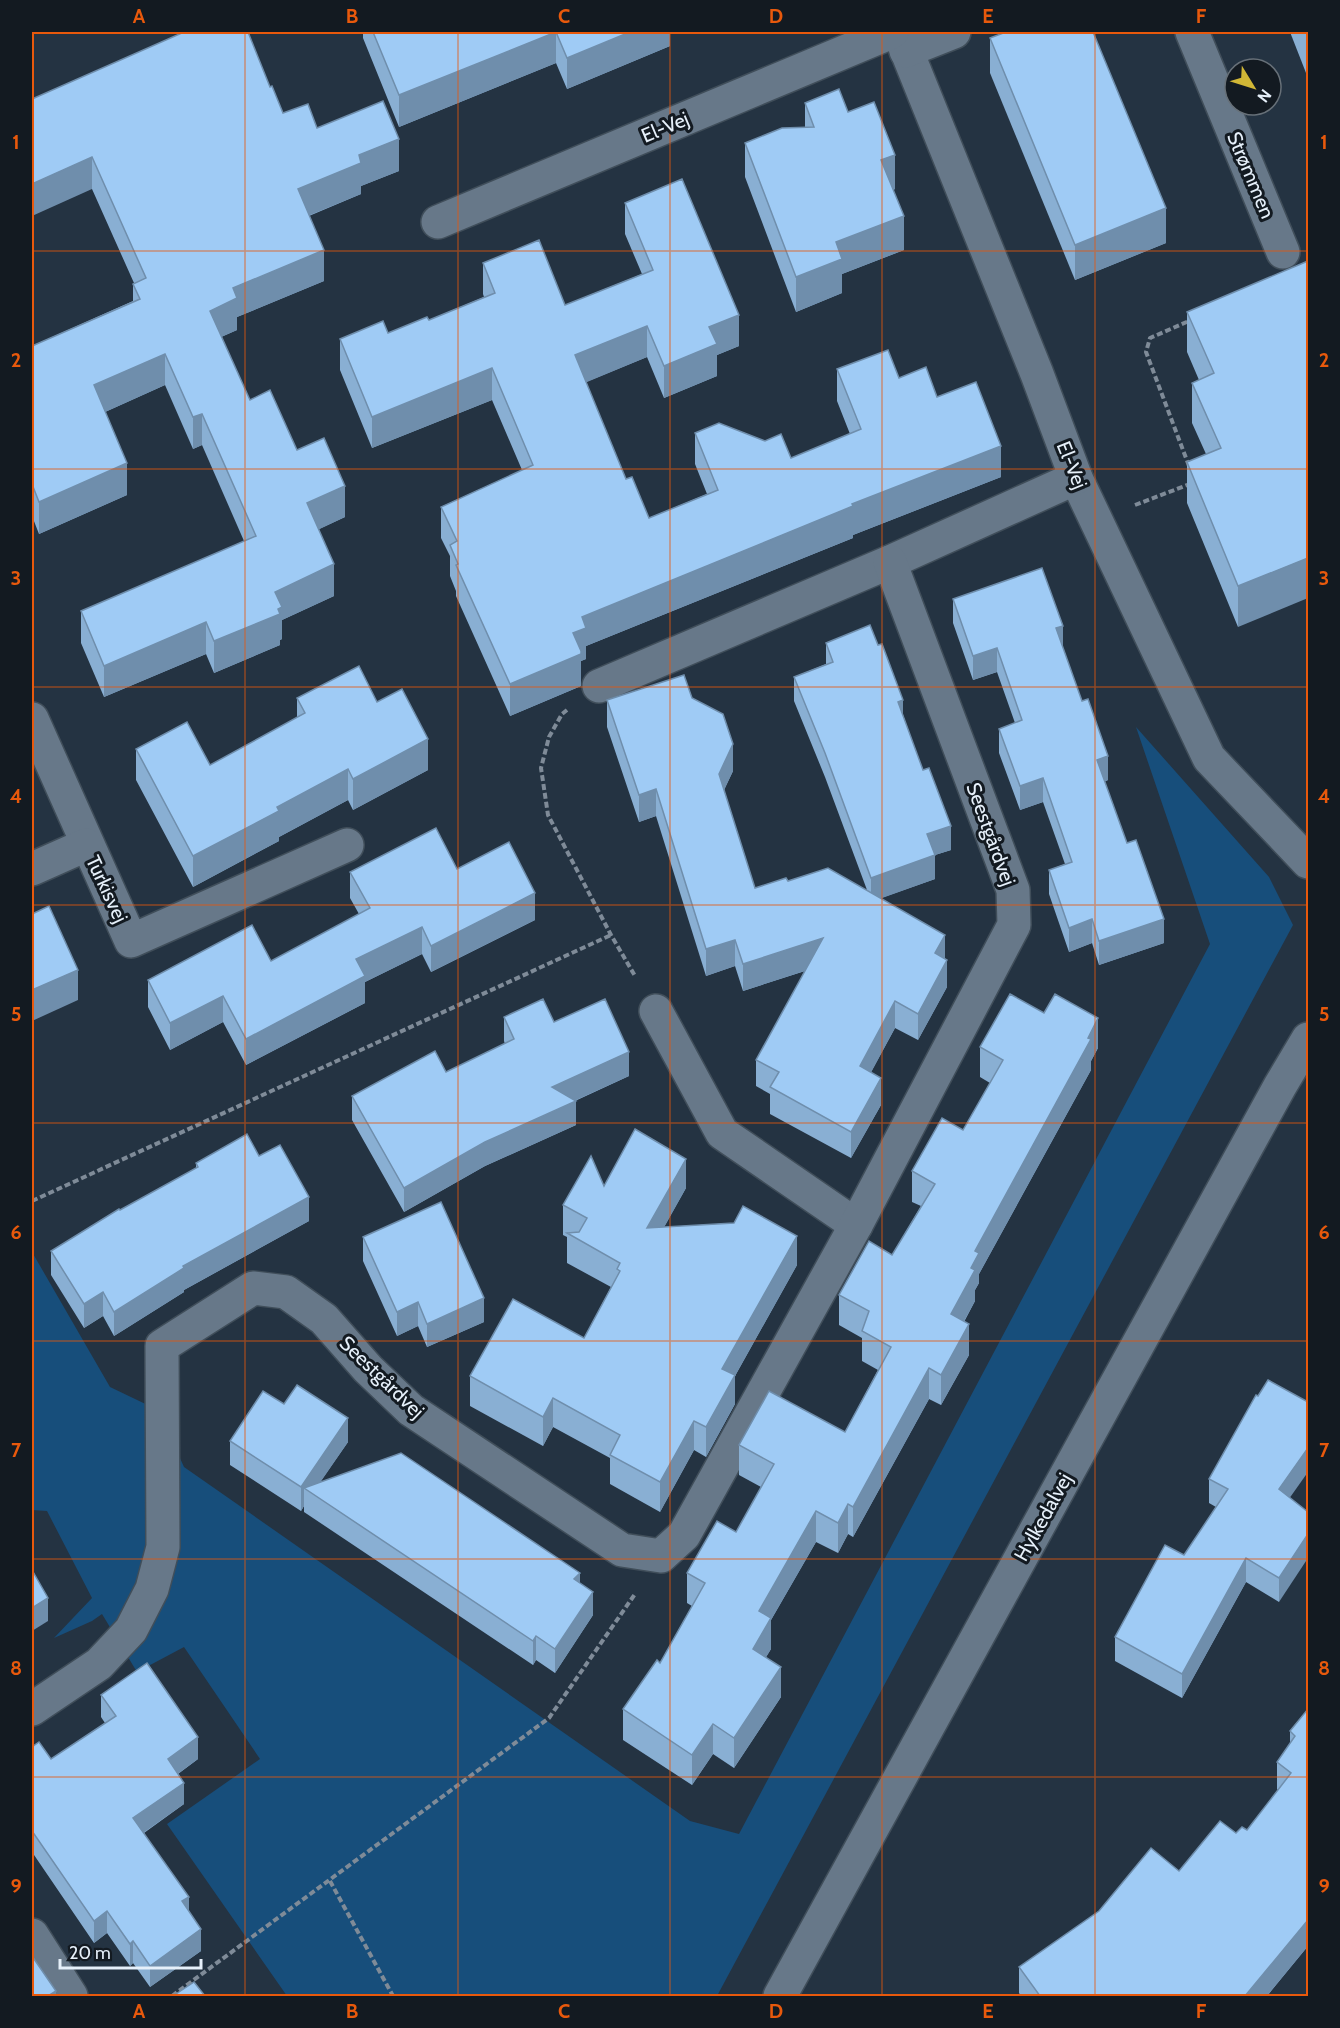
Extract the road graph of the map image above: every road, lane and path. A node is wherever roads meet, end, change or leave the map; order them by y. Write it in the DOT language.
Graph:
graph roads {
  1 [pos="954,32"];
  2 [pos="1192,32"];
  3 [pos="899,38"];
  4 [pos="438,222"];
  5 [pos="1283,252"];
  6 [pos="1191,321"];
  7 [pos="1191,472"];
  8 [pos="1077,478"];
  9 [pos="1195,483"];
  10 [pos="1095,520"];
  11 [pos="890,562"];
  12 [pos="599,686"];
  13 [pos="32,720"];
  14 [pos="87,844"];
  15 [pos="347,845"];
  16 [pos="1308,862"];
  17 [pos="32,869"];
  18 [pos="611,935"];
  19 [pos="656,1011"];
  20 [pos="1308,1039"];
  21 [pos="32,1201"];
  22 [pos="856,1225"];
  23 [pos="661,1556"];
  24 [pos="32,1709"];
  25 [pos="330,1881"];
  26 [pos="32,1935"];
  27 [pos="71,1996"];
  28 [pos="172,1996"];
  29 [pos="393,1996"];
  30 [pos="780,1996"];
  1 -- 3 [label="street"];
  2 -- 5 [label="street, Strømmen"];
  3 -- 4 [label="street, El-Vej"];
  3 -- 8 [label="street, El-Vej"];
  6 -- 7 [label="path"];
  8 -- 10 [label="street, El-Vej"];
  8 -- 11 [label="street"];
  9 -- 10 [label="path"];
  10 -- 16 [label="street, El-Vej"];
  11 -- 12 [label="street"];
  11 -- 22 [label="street, Seestgårdvej"];
  12 -- 18 [label="path"];
  13 -- 14 [label="street, Turkisvej"];
  14 -- 15 [label="street, Turkisvej"];
  14 -- 17 [label="street"];
  18 -- 19 [label="path"];
  18 -- 21 [label="path"];
  19 -- 22 [label="street"];
  20 -- 30 [label="street, Hylkedalvej"];
  22 -- 23 [label="street, Seestgårdvej"];
  23 -- 24 [label="street, Seestgårdvej"];
  23 -- 25 [label="path"];
  25 -- 28 [label="path"];
  25 -- 29 [label="path"];
  26 -- 27 [label="street"];
}
